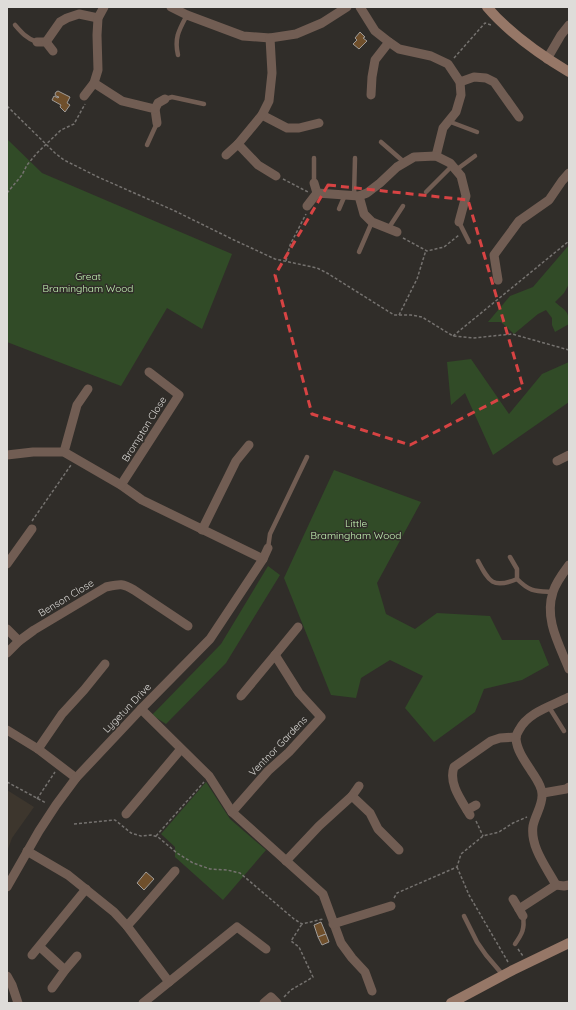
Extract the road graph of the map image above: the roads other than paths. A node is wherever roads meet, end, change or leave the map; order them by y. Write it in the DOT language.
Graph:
graph roads {
  1 [pos="104,7"];
  2 [pos="171,7"];
  3 [pos="347,7"];
  4 [pos="360,7"];
  5 [pos="486,7"];
  6 [pos="188,15"];
  7 [pos="98,18"];
  8 [pos="15,25"];
  9 [pos="569,25"];
  10 [pos="270,38"];
  11 [pos="37,42"];
  12 [pos="46,42"];
  13 [pos="389,42"];
  14 [pos="53,51"];
  15 [pos="178,56"];
  16 [pos="547,59"];
  17 [pos="569,72"];
  18 [pos="460,82"];
  19 [pos="94,83"];
  20 [pos="371,95"];
  21 [pos="84,96"];
  22 [pos="165,99"];
  23 [pos="204,104"];
  24 [pos="155,109"];
  25 [pos="262,115"];
  26 [pos="519,117"];
  27 [pos="448,122"];
  28 [pos="156,123"];
  29 [pos="319,123"];
  30 [pos="477,132"];
  31 [pos="381,142"];
  32 [pos="238,144"];
  33 [pos="147,145"];
  34 [pos="226,155"];
  35 [pos="436,156"];
  36 [pos="475,156"];
  37 [pos="314,158"];
  38 [pos="355,158"];
  39 [pos="404,162"];
  40 [pos="454,168"];
  41 [pos="569,173"];
  42 [pos="276,176"];
  43 [pos="314,182"];
  44 [pos="426,192"];
  45 [pos="316,195"];
  46 [pos="353,196"];
  47 [pos="307,206"];
  48 [pos="403,206"];
  49 [pos="339,209"];
  50 [pos="372,222"];
  51 [pos="459,222"];
  52 [pos="388,229"];
  53 [pos="397,232"];
  54 [pos="469,242"];
  55 [pos="359,252"];
  56 [pos="498,280"];
  57 [pos="149,372"];
  58 [pos="88,389"];
  59 [pos="249,445"];
  60 [pos="64,452"];
  61 [pos="7,454"];
  62 [pos="569,455"];
  63 [pos="307,457"];
  64 [pos="557,461"];
  65 [pos="121,485"];
  66 [pos="32,529"];
  67 [pos="202,530"];
  68 [pos="268,548"];
  69 [pos="510,557"];
  70 [pos="263,559"];
  71 [pos="478,561"];
  72 [pos="7,564"];
  73 [pos="569,565"];
  74 [pos="517,579"];
  75 [pos="553,592"];
  76 [pos="188,626"];
  77 [pos="298,627"];
  78 [pos="7,629"];
  79 [pos="19,642"];
  80 [pos="7,653"];
  81 [pos="275,655"];
  82 [pos="105,664"];
  83 [pos="569,669"];
  84 [pos="242,696"];
  85 [pos="569,697"];
  86 [pos="549,707"];
  87 [pos="141,709"];
  88 [pos="7,730"];
  89 [pos="564,731"];
  90 [pos="516,737"];
  91 [pos="38,749"];
  92 [pos="182,749"];
  93 [pos="447,761"];
  94 [pos="454,767"];
  95 [pos="76,778"];
  96 [pos="359,786"];
  97 [pos="569,787"];
  98 [pos="542,794"];
  99 [pos="352,796"];
  100 [pos="476,805"];
  101 [pos="232,812"];
  102 [pos="126,814"];
  103 [pos="399,850"];
  104 [pos="27,851"];
  105 [pos="286,861"];
  106 [pos="176,871"];
  107 [pos="556,885"];
  108 [pos="569,885"];
  109 [pos="7,887"];
  110 [pos="86,889"];
  111 [pos="513,899"];
  112 [pos="391,906"];
  113 [pos="521,912"];
  114 [pos="464,916"];
  115 [pos="332,921"];
  116 [pos="126,926"];
  117 [pos="569,943"];
  118 [pos="515,944"];
  119 [pos="40,947"];
  120 [pos="266,950"];
  121 [pos="32,956"];
  122 [pos="78,956"];
  123 [pos="65,970"];
  124 [pos="7,971"];
  125 [pos="508,973"];
  126 [pos="8,976"];
  127 [pos="7,979"];
  128 [pos="169,982"];
  129 [pos="52,988"];
  130 [pos="372,991"];
  131 [pos="280,1001"];
  132 [pos="18,1003"];
  133 [pos="143,1003"];
  134 [pos="264,1003"];
  135 [pos="451,1003"];
  1 -- 7 [label="street"];
  2 -- 6 [label="street"];
  3 -- 10 [label="street"];
  4 -- 13 [label="street"];
  5 -- 16 [label="street"];
  6 -- 10 [label="street"];
  6 -- 15 [label="lane"];
  7 -- 12 [label="street"];
  7 -- 19 [label="street"];
  8 -- 11 [label="lane"];
  9 -- 16 [label="street"];
  10 -- 25 [label="street"];
  11 -- 12 [label="street"];
  12 -- 14 [label="street"];
  13 -- 18 [label="street"];
  13 -- 20 [label="street"];
  16 -- 17 [label="street"];
  18 -- 26 [label="street"];
  18 -- 27 [label="street"];
  19 -- 21 [label="street"];
  19 -- 24 [label="street"];
  22 -- 23 [label="lane"];
  22 -- 24 [label="street"];
  24 -- 28 [label="street"];
  25 -- 29 [label="street"];
  25 -- 32 [label="street"];
  27 -- 30 [label="lane"];
  27 -- 35 [label="street"];
  28 -- 33 [label="lane"];
  31 -- 39 [label="lane"];
  32 -- 34 [label="street"];
  32 -- 42 [label="street"];
  35 -- 39 [label="street"];
  35 -- 40 [label="street"];
  36 -- 40 [label="lane"];
  37 -- 43 [label="lane"];
  38 -- 46 [label="lane"];
  39 -- 46 [label="street"];
  40 -- 44 [label="lane"];
  40 -- 51 [label="street"];
  41 -- 56 [label="street"];
  43 -- 45 [label="street"];
  45 -- 46 [label="street"];
  45 -- 47 [label="street"];
  46 -- 49 [label="lane"];
  46 -- 50 [label="street"];
  48 -- 52 [label="lane"];
  50 -- 52 [label="street"];
  50 -- 55 [label="lane"];
  51 -- 54 [label="lane"];
  52 -- 53 [label="street"];
  57 -- 65 [label="street, Brompton Close"];
  58 -- 60 [label="street"];
  59 -- 67 [label="street"];
  60 -- 61 [label="street"];
  60 -- 65 [label="street"];
  62 -- 64 [label="street"];
  63 -- 68 [label="lane"];
  65 -- 67 [label="street"];
  66 -- 72 [label="street"];
  67 -- 70 [label="street"];
  68 -- 70 [label="street, Lygetun Drive"];
  69 -- 74 [label="lane"];
  70 -- 87 [label="street, Lygetun Drive"];
  71 -- 74 [label="lane"];
  73 -- 75 [label="street"];
  74 -- 75 [label="lane"];
  75 -- 83 [label="street"];
  76 -- 79 [label="street, Benson Close"];
  77 -- 81 [label="street"];
  78 -- 79 [label="street"];
  79 -- 80 [label="street, Benson Close"];
  81 -- 84 [label="street"];
  81 -- 101 [label="street, Ventnor Gardens"];
  82 -- 91 [label="street"];
  85 -- 86 [label="street"];
  86 -- 89 [label="lane"];
  86 -- 90 [label="street"];
  87 -- 92 [label="street"];
  87 -- 95 [label="street, Lygetun Drive"];
  88 -- 91 [label="street"];
  90 -- 94 [label="street"];
  90 -- 98 [label="street"];
  91 -- 95 [label="street"];
  92 -- 101 [label="street"];
  92 -- 102 [label="street"];
  93 -- 94 [label="street"];
  94 -- 100 [label="street"];
  95 -- 104 [label="street, Lygetun Drive"];
  96 -- 99 [label="street"];
  97 -- 98 [label="street"];
  98 -- 107 [label="street"];
  99 -- 103 [label="street"];
  99 -- 105 [label="street"];
  101 -- 105 [label="street"];
  104 -- 109 [label="street, Lygetun Drive"];
  104 -- 110 [label="street"];
  105 -- 115 [label="street"];
  106 -- 116 [label="street"];
  107 -- 108 [label="street"];
  107 -- 113 [label="street"];
  110 -- 116 [label="street"];
  110 -- 119 [label="street"];
  111 -- 113 [label="street"];
  112 -- 115 [label="street"];
  113 -- 118 [label="lane"];
  114 -- 125 [label="lane"];
  115 -- 130 [label="street"];
  116 -- 128 [label="street"];
  117 -- 125 [label="street"];
  119 -- 121 [label="street"];
  119 -- 123 [label="street"];
  120 -- 128 [label="street"];
  122 -- 123 [label="street"];
  123 -- 129 [label="street"];
  124 -- 126 [label="street"];
  125 -- 135 [label="street"];
  126 -- 127 [label="street"];
  126 -- 132 [label="street"];
  128 -- 133 [label="street"];
  131 -- 134 [label="street"];
}
